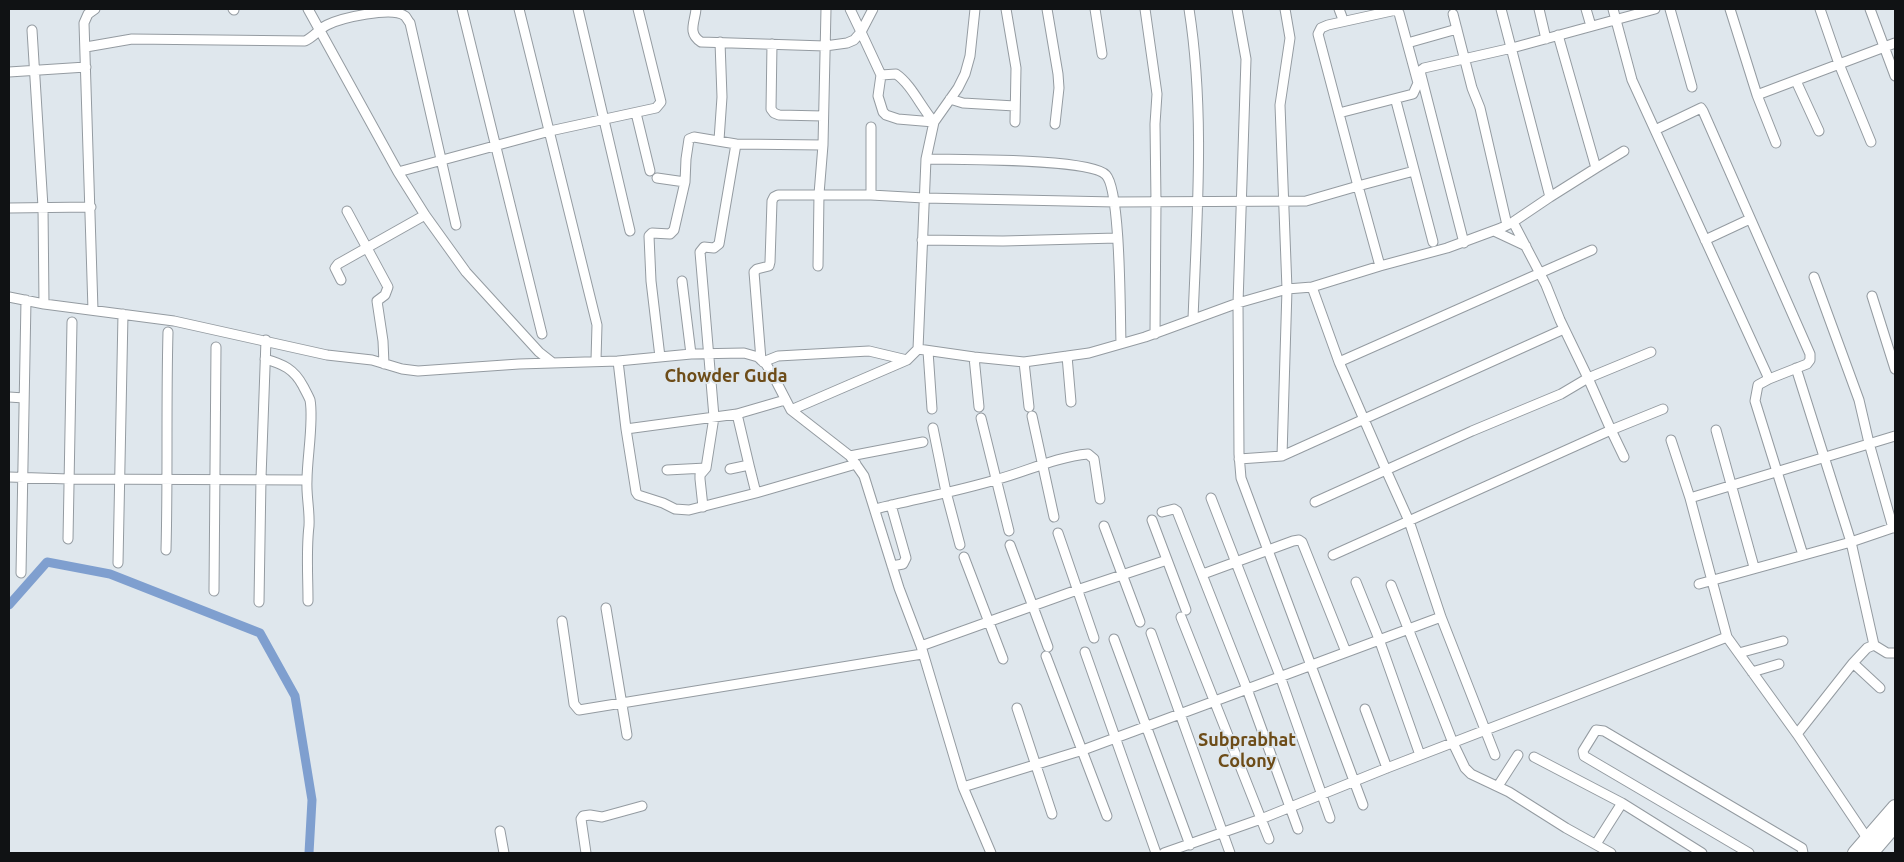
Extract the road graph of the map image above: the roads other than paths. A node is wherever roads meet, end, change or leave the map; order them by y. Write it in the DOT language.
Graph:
graph roads {
  1 [pos="308,9"];
  2 [pos="462,9"];
  3 [pos="519,9"];
  4 [pos="578,9"];
  5 [pos="638,9"];
  6 [pos="696,9"];
  7 [pos="826,9"];
  8 [pos="850,9"];
  9 [pos="873,9"];
  10 [pos="975,9"];
  11 [pos="1006,9"];
  12 [pos="1047,9"];
  13 [pos="1095,9"];
  14 [pos="1145,9"];
  15 [pos="1189,9"];
  16 [pos="1237,9"];
  17 [pos="1285,9"];
  18 [pos="1501,9"];
  19 [pos="1539,9"];
  20 [pos="1586,9"];
  21 [pos="1612,9"];
  22 [pos="1655,9"];
  23 [pos="1670,9"];
  24 [pos="1730,9"];
  25 [pos="1820,9"];
  26 [pos="1870,9"];
  27 [pos="91,10"];
  28 [pos="1453,14"];
  29 [pos="1615,19"];
  30 [pos="1591,26"];
  31 [pos="1457,29"];
  32 [pos="32,30"];
  33 [pos="320,30"];
  34 [pos="861,32"];
  35 [pos="1558,35"];
  36 [pos="1546,39"];
  37 [pos="720,42"];
  38 [pos="1411,42"];
  39 [pos="1895,43"];
  40 [pos="772,44"];
  41 [pos="825,46"];
  42 [pos="86,47"];
  43 [pos="1885,47"];
  44 [pos="1512,48"];
  45 [pos="1102,54"];
  46 [pos="1465,58"];
  47 [pos="1839,64"];
  48 [pos="86,68"];
  49 [pos="35,71"];
  50 [pos="9,72"];
  51 [pos="881,75"];
  52 [pos="1895,76"];
  53 [pos="1796,82"];
  54 [pos="1692,87"];
  55 [pos="1757,95"];
  56 [pos="950,99"];
  57 [pos="1396,101"];
  58 [pos="1015,106"];
  59 [pos="1338,112"];
  60 [pos="636,113"];
  61 [pos="823,116"];
  62 [pos="605,120"];
  63 [pos="934,122"];
  64 [pos="1015,122"];
  65 [pos="1055,124"];
  66 [pos="871,127"];
  67 [pos="1655,130"];
  68 [pos="550,131"];
  69 [pos="1819,131"];
  70 [pos="719,140"];
  71 [pos="1871,142"];
  72 [pos="1776,143"];
  73 [pos="736,144"];
  74 [pos="495,146"];
  75 [pos="823,146"];
  76 [pos="1624,151"];
  77 [pos="926,159"];
  78 [pos="441,160"];
  79 [pos="1596,168"];
  80 [pos="1414,171"];
  81 [pos="398,172"];
  82 [pos="650,172"];
  83 [pos="657,178"];
  84 [pos="685,182"];
  85 [pos="1358,186"];
  86 [pos="819,194"];
  87 [pos="872,195"];
  88 [pos="1550,197"];
  89 [pos="924,198"];
  90 [pos="1242,200"];
  91 [pos="1283,200"];
  92 [pos="1198,201"];
  93 [pos="1115,202"];
  94 [pos="1156,202"];
  95 [pos="44,207"];
  96 [pos="91,207"];
  97 [pos="9,208"];
  98 [pos="347,211"];
  99 [pos="426,215"];
  100 [pos="1750,219"];
  101 [pos="1510,223"];
  102 [pos="456,225"];
  103 [pos="630,231"];
  104 [pos="1494,231"];
  105 [pos="1117,238"];
  106 [pos="922,240"];
  107 [pos="1705,240"];
  108 [pos="1433,242"];
  109 [pos="1464,243"];
  110 [pos="1526,246"];
  111 [pos="368,248"];
  112 [pos="1592,250"];
  113 [pos="818,266"];
  114 [pos="1380,266"];
  115 [pos="1540,273"];
  116 [pos="1814,277"];
  117 [pos="341,280"];
  118 [pos="682,280"];
  119 [pos="1312,287"];
  120 [pos="1286,289"];
  121 [pos="1872,296"];
  122 [pos="9,297"];
  123 [pos="26,300"];
  124 [pos="1238,303"];
  125 [pos="44,304"];
  126 [pos="93,310"];
  127 [pos="123,314"];
  128 [pos="1193,319"];
  129 [pos="72,322"];
  130 [pos="1564,329"];
  131 [pos="168,332"];
  132 [pos="542,334"];
  133 [pos="1155,334"];
  134 [pos="266,340"];
  135 [pos="1121,343"];
  136 [pos="216,347"];
  137 [pos="923,350"];
  138 [pos="1650,352"];
  139 [pos="691,354"];
  140 [pos="710,354"];
  141 [pos="1067,356"];
  142 [pos="660,357"];
  143 [pos="974,357"];
  144 [pos="264,359"];
  145 [pos="596,360"];
  146 [pos="906,360"];
  147 [pos="618,361"];
  148 [pos="762,361"];
  149 [pos="1024,362"];
  150 [pos="1339,362"];
  151 [pos="553,363"];
  152 [pos="384,364"];
  153 [pos="1796,368"];
  154 [pos="1895,369"];
  155 [pos="1588,378"];
  156 [pos="1768,379"];
  157 [pos="9,398"];
  158 [pos="24,398"];
  159 [pos="785,400"];
  160 [pos="1071,402"];
  161 [pos="979,407"];
  162 [pos="932,409"];
  163 [pos="1663,409"];
  164 [pos="791,410"];
  165 [pos="737,414"];
  166 [pos="714,417"];
  167 [pos="981,418"];
  168 [pos="1364,419"];
  169 [pos="933,428"];
  170 [pos="626,429"];
  171 [pos="1612,430"];
  172 [pos="1716,430"];
  173 [pos="1895,436"];
  174 [pos="1671,440"];
  175 [pos="923,442"];
  176 [pos="1869,443"];
  177 [pos="1282,456"];
  178 [pos="1824,457"];
  179 [pos="1624,458"];
  180 [pos="1239,459"];
  181 [pos="853,460"];
  182 [pos="1042,464"];
  183 [pos="749,465"];
  184 [pos="706,468"];
  185 [pos="730,469"];
  186 [pos="667,470"];
  187 [pos="1386,470"];
  188 [pos="1778,472"];
  189 [pos="9,477"];
  190 [pos="22,477"];
  191 [pos="119,478"];
  192 [pos="216,478"];
  193 [pos="260,478"];
  194 [pos="69,479"];
  195 [pos="168,479"];
  196 [pos="306,480"];
  197 [pos="996,480"];
  198 [pos="1732,485"];
  199 [pos="946,492"];
  200 [pos="756,493"];
  201 [pos="1211,498"];
  202 [pos="1690,498"];
  203 [pos="1100,499"];
  204 [pos="1315,502"];
  205 [pos="891,505"];
  206 [pos="703,508"];
  207 [pos="875,509"];
  208 [pos="1162,512"];
  209 [pos="1054,517"];
  210 [pos="1152,520"];
  211 [pos="1409,520"];
  212 [pos="1104,526"];
  213 [pos="1894,528"];
  214 [pos="1008,531"];
  215 [pos="1058,534"];
  216 [pos="68,539"];
  217 [pos="1851,542"];
  218 [pos="960,545"];
  219 [pos="1010,545"];
  220 [pos="166,550"];
  221 [pos="1268,550"];
  222 [pos="1333,555"];
  223 [pos="1802,555"];
  224 [pos="964,557"];
  225 [pos="1167,560"];
  226 [pos="118,562"];
  227 [pos="1235,562"];
  228 [pos="892,566"];
  229 [pos="1754,567"];
  230 [pos="22,573"];
  231 [pos="1122,574"];
  232 [pos="1202,574"];
  233 [pos="1712,581"];
  234 [pos="1356,582"];
  235 [pos="1699,584"];
  236 [pos="1391,586"];
  237 [pos="1077,590"];
  238 [pos="214,591"];
  239 [pos="308,601"];
  240 [pos="259,602"];
  241 [pos="1032,606"];
  242 [pos="606,608"];
  243 [pos="1441,616"];
  244 [pos="562,621"];
  245 [pos="988,622"];
  246 [pos="1140,622"];
  247 [pos="1407,629"];
  248 [pos="1150,633"];
  249 [pos="1727,637"];
  250 [pos="1094,638"];
  251 [pos="1114,639"];
  252 [pos="1379,639"];
  253 [pos="1783,641"];
  254 [pos="1874,645"];
  255 [pos="922,650"];
  256 [pos="1086,652"];
  257 [pos="1346,652"];
  258 [pos="1739,653"];
  259 [pos="1895,653"];
  260 [pos="1002,659"];
  261 [pos="1853,663"];
  262 [pos="1312,664"];
  263 [pos="1779,664"];
  264 [pos="1752,672"];
  265 [pos="1280,676"];
  266 [pos="1880,688"];
  267 [pos="1247,689"];
  268 [pos="1215,702"];
  269 [pos="622,703"];
  270 [pos="1017,708"];
  271 [pos="1364,708"];
  272 [pos="1179,715"];
  273 [pos="1146,726"];
  274 [pos="1485,730"];
  275 [pos="1797,734"];
  276 [pos="627,735"];
  277 [pos="1115,738"];
  278 [pos="1453,743"];
  279 [pos="1083,750"];
  280 [pos="1518,754"];
  281 [pos="1420,755"];
  282 [pos="1495,755"];
  283 [pos="1534,757"];
  284 [pos="1036,766"];
  285 [pos="1387,768"];
  286 [pos="1354,780"];
  287 [pos="1498,786"];
  288 [pos="963,787"];
  289 [pos="1322,794"];
  290 [pos="1622,803"];
  291 [pos="1363,805"];
  292 [pos="642,806"];
  293 [pos="1289,807"];
  294 [pos="1895,807"];
  295 [pos="1052,814"];
  296 [pos="1107,816"];
  297 [pos="1261,818"];
  298 [pos="1330,818"];
  299 [pos="1895,825"];
  300 [pos="1298,829"];
  301 [pos="500,831"];
  302 [pos="1224,832"];
  303 [pos="1269,839"];
  304 [pos="1190,844"];
  305 [pos="1596,844"];
  306 [pos="1871,847"];
  307 [pos="504,853"];
  308 [pos="586,853"];
  309 [pos="991,853"];
  310 [pos="1156,853"];
  311 [pos="1164,853"];
  312 [pos="1230,853"];
  313 [pos="1611,853"];
  314 [pos="1702,853"];
  315 [pos="1749,853"];
  316 [pos="1803,853"];
  317 [pos="1855,853"];
  1 -- 33 [label="street"];
  2 -- 74 [label="street"];
  3 -- 68 [label="street"];
  4 -- 62 [label="street"];
  5 -- 60 [label="street"];
  6 -- 37 [label="street"];
  7 -- 41 [label="street"];
  8 -- 34 [label="street"];
  9 -- 34 [label="street"];
  10 -- 56 [label="street"];
  11 -- 58 [label="street"];
  12 -- 65 [label="street"];
  13 -- 45 [label="street"];
  14 -- 94 [label="street"];
  15 -- 92 [label="street"];
  16 -- 90 [label="street"];
  17 -- 91 [label="street"];
  18 -- 44 [label="street"];
  19 -- 36 [label="street"];
  20 -- 30 [label="street"];
  21 -- 29 [label="street"];
  22 -- 29 [label="street"];
  23 -- 54 [label="street"];
  24 -- 55 [label="street"];
  25 -- 47 [label="street"];
  26 -- 43 [label="street"];
  27 -- 42 [label="street"];
  28 -- 31 [label="street"];
  29 -- 30 [label="street"];
  29 -- 67 [label="street"];
  30 -- 35 [label="street"];
  31 -- 38 [label="street"];
  31 -- 46 [label="street"];
  32 -- 49 [label="street"];
  33 -- 42 [label="street"];
  33 -- 78 [label="street"];
  33 -- 81 [label="street"];
  34 -- 41 [label="street"];
  34 -- 51 [label="street"];
  35 -- 36 [label="street"];
  35 -- 79 [label="street"];
  36 -- 44 [label="street"];
  37 -- 40 [label="street"];
  37 -- 70 [label="street"];
  39 -- 43 [label="street"];
  40 -- 41 [label="street"];
  40 -- 61 [label="street"];
  41 -- 61 [label="street"];
  42 -- 48 [label="street"];
  43 -- 47 [label="street"];
  43 -- 52 [label="street"];
  44 -- 46 [label="street"];
  44 -- 88 [label="street"];
  46 -- 101 [label="street"];
  46 -- 109 [label="street"];
  47 -- 53 [label="street"];
  47 -- 71 [label="street"];
  48 -- 49 [label="street"];
  48 -- 96 [label="street"];
  49 -- 50 [label="street"];
  49 -- 95 [label="street"];
  51 -- 63 [label="street"];
  51 -- 63 [label="street"];
  53 -- 55 [label="street"];
  53 -- 69 [label="street"];
  55 -- 72 [label="street"];
  56 -- 58 [label="street"];
  56 -- 63 [label="street"];
  57 -- 80 [label="street"];
  58 -- 64 [label="street"];
  59 -- 59 [label="street"];
  59 -- 85 [label="street"];
  60 -- 62 [label="street"];
  60 -- 82 [label="street"];
  61 -- 75 [label="street"];
  62 -- 68 [label="street"];
  62 -- 103 [label="street"];
  63 -- 77 [label="street"];
  66 -- 87 [label="street"];
  67 -- 100 [label="street"];
  67 -- 107 [label="street"];
  68 -- 74 [label="street"];
  68 -- 145 [label="street"];
  70 -- 73 [label="street"];
  70 -- 84 [label="street"];
  73 -- 75 [label="street"];
  73 -- 140 [label="street"];
  74 -- 78 [label="street"];
  74 -- 132 [label="street"];
  75 -- 86 [label="street"];
  76 -- 79 [label="street"];
  77 -- 89 [label="street"];
  77 -- 93 [label="street"];
  78 -- 81 [label="street"];
  78 -- 102 [label="street"];
  79 -- 88 [label="street"];
  80 -- 85 [label="street"];
  80 -- 108 [label="street"];
  81 -- 99 [label="street"];
  83 -- 84 [label="street"];
  84 -- 142 [label="street"];
  85 -- 91 [label="street"];
  85 -- 114 [label="street"];
  86 -- 87 [label="street"];
  86 -- 113 [label="street"];
  86 -- 148 [label="street"];
  87 -- 89 [label="street"];
  88 -- 101 [label="street"];
  89 -- 93 [label="street"];
  89 -- 106 [label="street"];
  90 -- 91 [label="street"];
  90 -- 92 [label="street"];
  90 -- 124 [label="street"];
  91 -- 120 [label="street"];
  92 -- 94 [label="street"];
  92 -- 128 [label="street"];
  93 -- 94 [label="street"];
  93 -- 105 [label="street"];
  94 -- 133 [label="street"];
  95 -- 96 [label="street"];
  95 -- 97 [label="street"];
  95 -- 125 [label="street"];
  96 -- 126 [label="street"];
  98 -- 111 [label="street"];
  99 -- 111 [label="street"];
  99 -- 151 [label="street"];
  100 -- 107 [label="street"];
  100 -- 153 [label="street"];
  101 -- 104 [label="street"];
  101 -- 110 [label="street"];
  104 -- 109 [label="street"];
  104 -- 110 [label="street"];
  105 -- 106 [label="street"];
  105 -- 135 [label="street"];
  106 -- 137 [label="street"];
  107 -- 156 [label="street"];
  109 -- 114 [label="street"];
  110 -- 115 [label="street"];
  111 -- 117 [label="street"];
  111 -- 152 [label="street"];
  112 -- 115 [label="street"];
  114 -- 119 [label="street"];
  115 -- 130 [label="street"];
  115 -- 150 [label="street"];
  116 -- 176 [label="street"];
  118 -- 139 [label="street"];
  119 -- 120 [label="street"];
  119 -- 150 [label="street"];
  120 -- 124 [label="street"];
  120 -- 177 [label="street"];
  121 -- 154 [label="street"];
  122 -- 123 [label="street"];
  123 -- 125 [label="street"];
  123 -- 158 [label="street"];
  124 -- 128 [label="street"];
  124 -- 180 [label="street"];
  125 -- 126 [label="street"];
  126 -- 127 [label="street"];
  127 -- 134 [label="street"];
  127 -- 191 [label="street"];
  128 -- 133 [label="street"];
  129 -- 194 [label="street"];
  130 -- 155 [label="street"];
  130 -- 168 [label="street"];
  131 -- 195 [label="street"];
  133 -- 135 [label="street"];
  134 -- 144 [label="street"];
  134 -- 152 [label="street"];
  135 -- 141 [label="street"];
  136 -- 192 [label="street"];
  137 -- 143 [label="street"];
  137 -- 146 [label="street"];
  137 -- 162 [label="street"];
  138 -- 155 [label="street"];
  139 -- 140 [label="street"];
  139 -- 142 [label="street"];
  140 -- 148 [label="street"];
  140 -- 166 [label="street"];
  141 -- 149 [label="street"];
  141 -- 160 [label="street"];
  142 -- 147 [label="street"];
  143 -- 149 [label="street"];
  143 -- 161 [label="street"];
  144 -- 193 [label="street"];
  144 -- 196 [label="street"];
  145 -- 147 [label="street"];
  145 -- 151 [label="street"];
  146 -- 148 [label="street"];
  146 -- 164 [label="street"];
  147 -- 170 [label="street"];
  148 -- 159 [label="street"];
  149 -- 182 [label="street"];
  150 -- 168 [label="street"];
  151 -- 152 [label="street"];
  153 -- 156 [label="street"];
  153 -- 178 [label="street"];
  155 -- 171 [label="street"];
  155 -- 187 [label="street"];
  156 -- 188 [label="street"];
  157 -- 158 [label="street"];
  158 -- 190 [label="street"];
  159 -- 164 [label="street"];
  159 -- 165 [label="street"];
  163 -- 171 [label="street"];
  164 -- 181 [label="street"];
  165 -- 166 [label="street"];
  165 -- 183 [label="street"];
  166 -- 170 [label="street"];
  166 -- 184 [label="street"];
  167 -- 197 [label="street"];
  168 -- 177 [label="street"];
  168 -- 187 [label="street"];
  169 -- 199 [label="street"];
  170 -- 206 [label="street"];
  171 -- 179 [label="street"];
  171 -- 211 [label="street"];
  172 -- 198 [label="street"];
  173 -- 176 [label="street"];
  174 -- 202 [label="street"];
  175 -- 181 [label="street"];
  176 -- 178 [label="street"];
  176 -- 213 [label="street"];
  177 -- 180 [label="street"];
  178 -- 188 [label="street"];
  178 -- 217 [label="street"];
  180 -- 221 [label="street"];
  181 -- 200 [label="street"];
  181 -- 207 [label="street"];
  182 -- 197 [label="street"];
  182 -- 203 [label="street"];
  182 -- 209 [label="street"];
  183 -- 185 [label="street"];
  183 -- 200 [label="street"];
  184 -- 186 [label="street"];
  184 -- 206 [label="street"];
  187 -- 204 [label="street"];
  187 -- 211 [label="street"];
  188 -- 198 [label="street"];
  188 -- 223 [label="street"];
  189 -- 190 [label="street"];
  190 -- 194 [label="street"];
  190 -- 230 [label="street"];
  191 -- 194 [label="street"];
  191 -- 195 [label="street"];
  191 -- 226 [label="street"];
  192 -- 193 [label="street"];
  192 -- 195 [label="street"];
  192 -- 238 [label="street"];
  193 -- 196 [label="street"];
  193 -- 240 [label="street"];
  194 -- 216 [label="street"];
  195 -- 220 [label="street"];
  196 -- 239 [label="street"];
  197 -- 199 [label="street"];
  197 -- 214 [label="street"];
  198 -- 202 [label="street"];
  198 -- 229 [label="street"];
  199 -- 205 [label="street"];
  199 -- 218 [label="street"];
  200 -- 206 [label="street"];
  201 -- 227 [label="street"];
  202 -- 233 [label="street"];
  205 -- 207 [label="street"];
  205 -- 228 [label="street"];
  207 -- 228 [label="street"];
  208 -- 232 [label="street"];
  210 -- 225 [label="street"];
  211 -- 222 [label="street"];
  211 -- 243 [label="street"];
  212 -- 231 [label="street"];
  213 -- 217 [label="street"];
  215 -- 237 [label="street"];
  217 -- 223 [label="street"];
  217 -- 254 [label="street"];
  219 -- 241 [label="street"];
  221 -- 227 [label="street"];
  221 -- 257 [label="street"];
  221 -- 262 [label="street"];
  223 -- 229 [label="street"];
  224 -- 245 [label="street"];
  225 -- 231 [label="street"];
  225 -- 268 [label="street"];
  227 -- 232 [label="street"];
  227 -- 265 [label="street"];
  228 -- 255 [label="street"];
  229 -- 233 [label="street"];
  231 -- 237 [label="street"];
  231 -- 246 [label="street"];
  232 -- 267 [label="street"];
  233 -- 235 [label="street"];
  233 -- 249 [label="street"];
  234 -- 252 [label="street"];
  236 -- 247 [label="street"];
  237 -- 241 [label="street"];
  237 -- 250 [label="street"];
  241 -- 245 [label="street"];
  241 -- 279 [label="street"];
  242 -- 269 [label="street"];
  243 -- 247 [label="street"];
  243 -- 274 [label="street"];
  244 -- 269 [label="street"];
  245 -- 255 [label="street"];
  245 -- 260 [label="street"];
  247 -- 252 [label="street"];
  247 -- 278 [label="street"];
  248 -- 272 [label="street"];
  249 -- 258 [label="street"];
  249 -- 274 [label="street"];
  251 -- 273 [label="street"];
  252 -- 257 [label="street"];
  252 -- 281 [label="street"];
  253 -- 258 [label="street"];
  254 -- 259 [label="street"];
  254 -- 261 [label="street"];
  255 -- 269 [label="street"];
  255 -- 288 [label="street"];
  256 -- 277 [label="street"];
  257 -- 262 [label="street"];
  258 -- 264 [label="street"];
  261 -- 266 [label="street"];
  261 -- 275 [label="street"];
  262 -- 265 [label="street"];
  262 -- 286 [label="street"];
  263 -- 264 [label="street"];
  264 -- 275 [label="street"];
  265 -- 267 [label="street"];
  265 -- 289 [label="street"];
  267 -- 268 [label="street"];
  267 -- 293 [label="street"];
  268 -- 272 [label="street"];
  268 -- 297 [label="street"];
  269 -- 276 [label="street"];
  270 -- 284 [label="street"];
  271 -- 285 [label="street"];
  272 -- 273 [label="street"];
  272 -- 302 [label="street"];
  273 -- 277 [label="street"];
  273 -- 304 [label="street"];
  274 -- 278 [label="street"];
  274 -- 282 [label="street"];
  275 -- 306 [label="street"];
  277 -- 279 [label="street"];
  277 -- 310 [label="street"];
  278 -- 281 [label="street"];
  278 -- 287 [label="street"];
  279 -- 284 [label="street"];
  279 -- 296 [label="street"];
  280 -- 287 [label="street"];
  281 -- 285 [label="street"];
  283 -- 290 [label="street"];
  284 -- 288 [label="street"];
  284 -- 295 [label="street"];
  285 -- 286 [label="street"];
  286 -- 289 [label="street"];
  286 -- 291 [label="street"];
  287 -- 305 [label="street"];
  288 -- 309 [label="street"];
  289 -- 293 [label="street"];
  289 -- 298 [label="street"];
  290 -- 305 [label="street"];
  290 -- 314 [label="street"];
  292 -- 308 [label="street"];
  293 -- 297 [label="street"];
  293 -- 300 [label="street"];
  294 -- 306 [label="highway"];
  297 -- 302 [label="street"];
  297 -- 303 [label="street"];
  299 -- 306 [label="highway"];
  301 -- 307 [label="street"];
  302 -- 304 [label="street"];
  302 -- 312 [label="street"];
  304 -- 311 [label="street"];
  305 -- 313 [label="street"];
  306 -- 317 [label="highway"];
  315 -- 316 [label="street"];
}
